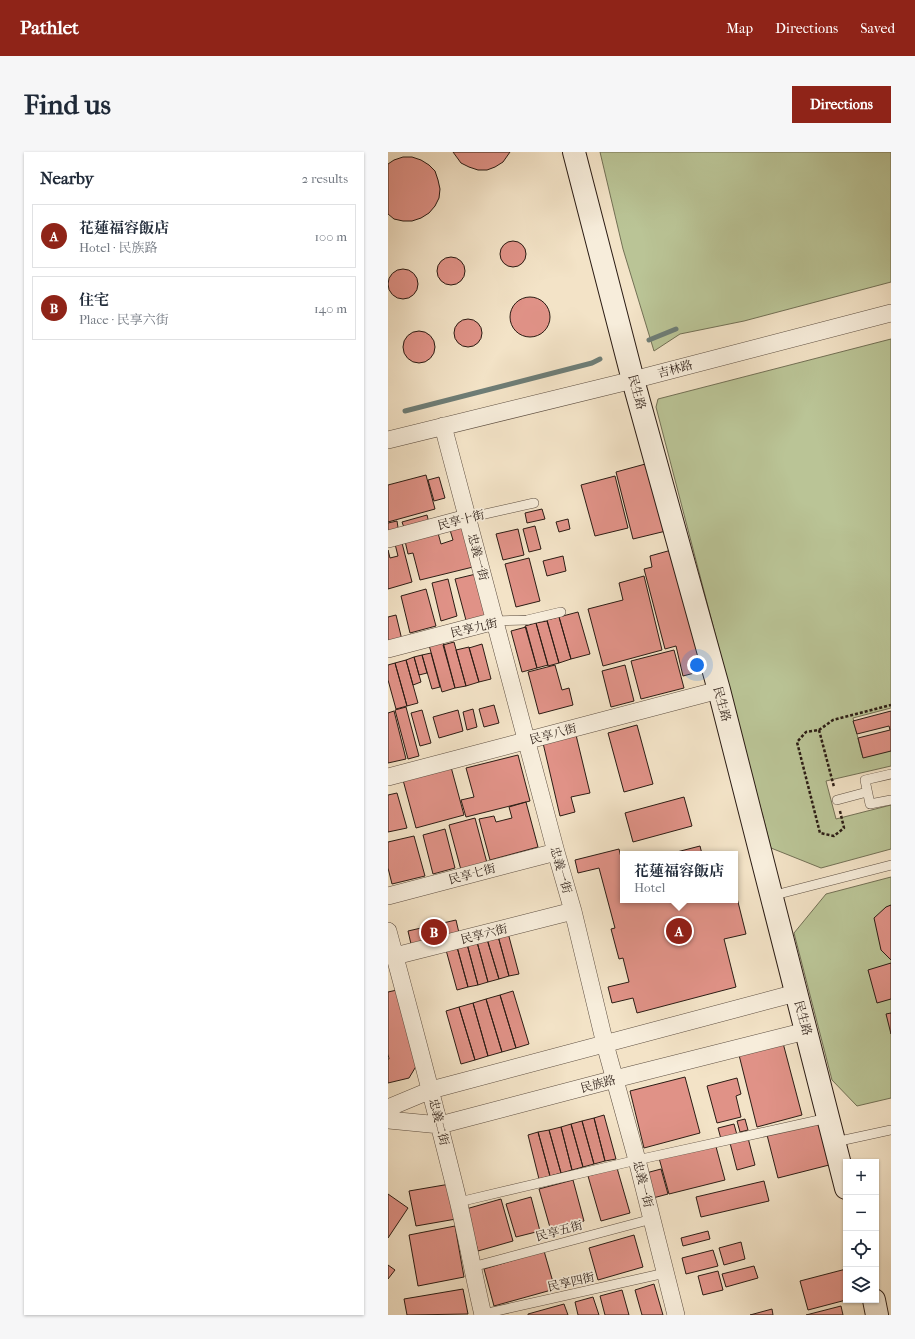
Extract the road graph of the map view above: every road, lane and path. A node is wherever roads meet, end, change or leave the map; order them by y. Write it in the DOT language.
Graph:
graph roads {
  1 [pos="574,152"];
  2 [pos="891,313"];
  3 [pos="633,380"];
  4 [pos="443,426"];
  5 [pos="388,440"];
  6 [pos="534,503"];
  7 [pos="468,518"];
  8 [pos="388,539"];
  9 [pos="561,612"];
  10 [pos="495,621"];
  11 [pos="388,649"];
  12 [pos="719,690"];
  13 [pos="891,705"];
  14 [pos="819,730"];
  15 [pos="526,741"];
  16 [pos="891,774"];
  17 [pos="388,777"];
  18 [pos="868,792"];
  19 [pos="837,800"];
  20 [pos="891,800"];
  21 [pos="556,852"];
  22 [pos="891,865"];
  23 [pos="388,896"];
  24 [pos="771,896"];
  25 [pos="573,911"];
  26 [pos="388,930"];
  27 [pos="395,956"];
  28 [pos="796,993"];
  29 [pos="806,1031"];
  30 [pos="605,1044"];
  31 [pos="615,1079"];
  32 [pos="431,1090"];
  33 [pos="388,1108"];
  34 [pos="828,1117"];
  35 [pos="388,1120"];
  36 [pos="440,1126"];
  37 [pos="891,1130"];
  38 [pos="835,1142"];
  39 [pos="637,1160"];
  40 [pos="843,1175"];
  41 [pos="459,1202"];
  42 [pos="652,1219"];
  43 [pos="472,1267"];
  44 [pos="665,1273"];
  45 [pos="875,1303"];
  46 [pos="482,1315"];
  47 [pos="676,1315"];
  48 [pos="877,1315"];
  1 -- 3 [label="main road, 民生路"];
  2 -- 3 [label="street, 吉林路"];
  3 -- 4 [label="street, 吉林路"];
  3 -- 12 [label="main road, 民生路"];
  4 -- 5 [label="street, 吉林路"];
  4 -- 7 [label="street, 忠義一街"];
  6 -- 7 [label="lane, 民享十街"];
  7 -- 8 [label="street, 民享十街"];
  7 -- 10 [label="street, 忠義一街"];
  9 -- 10 [label="lane, 民享九街"];
  10 -- 11 [label="street, 民享九街"];
  10 -- 15 [label="street, 忠義一街"];
  12 -- 15 [label="street, 民享八街"];
  12 -- 24 [label="main road, 民生路"];
  13 -- 14 [label="path"];
  14 -- 19 [label="path"];
  14 -- 19 [label="path"];
  15 -- 17 [label="street, 民享八街"];
  15 -- 21 [label="street, 忠義一街"];
  16 -- 18 [label="lane"];
  18 -- 19 [label="lane"];
  18 -- 20 [label="lane"];
  21 -- 23 [label="street, 民享七街"];
  21 -- 25 [label="street, 忠義一街"];
  22 -- 24 [label="lane"];
  24 -- 28 [label="main road, 民生路"];
  25 -- 27 [label="street, 民享六街"];
  25 -- 30 [label="street, 忠義一街"];
  26 -- 27 [label="street, 忠義二街"];
  27 -- 32 [label="street, 忠義二街"];
  28 -- 29 [label="main road, 民生路"];
  28 -- 30 [label="street"];
  29 -- 31 [label="street, 民族路"];
  29 -- 34 [label="main road, 民生路"];
  30 -- 31 [label="street, 忠義一街"];
  30 -- 32 [label="street"];
  31 -- 36 [label="street, 民族路"];
  31 -- 39 [label="street, 忠義一街"];
  32 -- 33 [label="street"];
  32 -- 36 [label="street, 忠義二街"];
  34 -- 38 [label="main road, 民生路"];
  34 -- 39 [label="lane"];
  35 -- 36 [label="street, 民族路"];
  36 -- 41 [label="street, 忠義二街"];
  37 -- 38 [label="lane"];
  38 -- 40 [label="main road, 民生路"];
  39 -- 41 [label="lane"];
  39 -- 42 [label="street, 忠義一街"];
  41 -- 43 [label="street, 忠義二街"];
  42 -- 43 [label="lane, 民享五街"];
  42 -- 44 [label="street, 忠義一街"];
  43 -- 46 [label="street, 忠義二街"];
  44 -- 46 [label="lane, 民享四街"];
  44 -- 47 [label="street, 忠義一街"];
  45 -- 48 [label="main road"];
}
